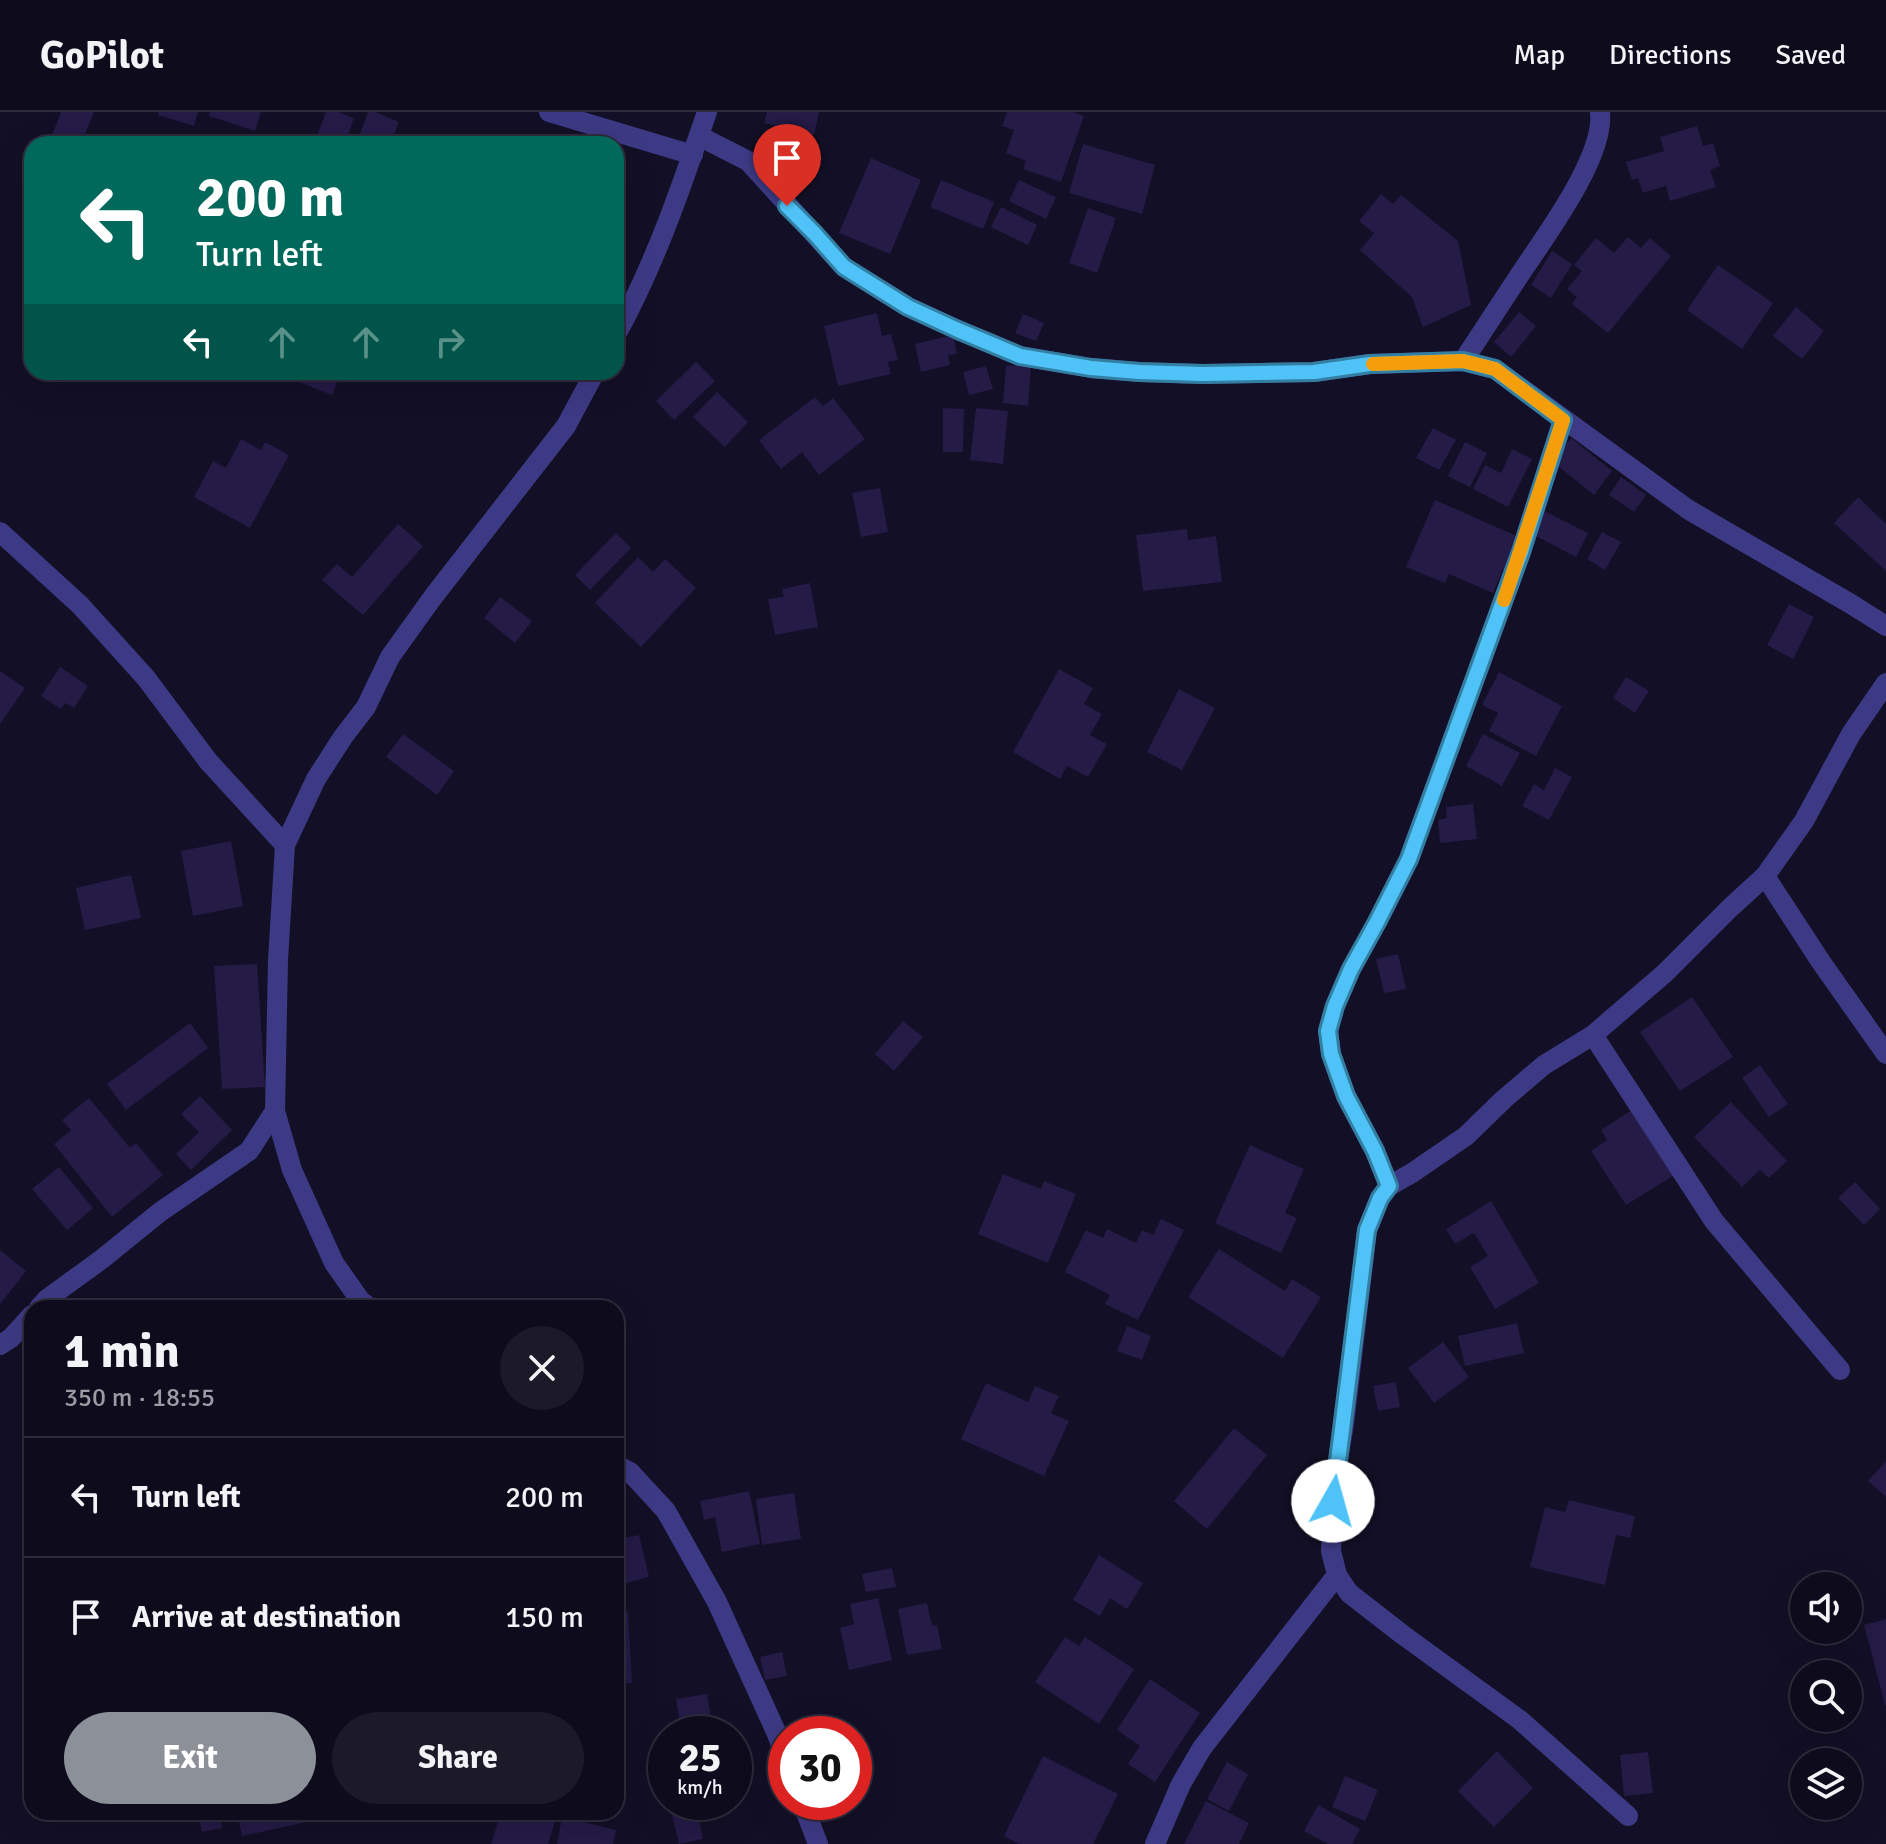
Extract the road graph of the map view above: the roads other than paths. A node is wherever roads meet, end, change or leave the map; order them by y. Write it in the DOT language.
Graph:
graph roads {
  1 [pos="549,112"];
  2 [pos="707,112"];
  3 [pos="1600,112"];
  4 [pos="696,146"];
  5 [pos="624,319"];
  6 [pos="1463,361"];
  7 [pos="591,380"];
  8 [pos="1563,420"];
  9 [pos="0,532"];
  10 [pos="1886,626"];
  11 [pos="1886,683"];
  12 [pos="285,845"];
  13 [pos="1765,876"];
  14 [pos="1593,1035"];
  15 [pos="1886,1054"];
  16 [pos="275,1111"];
  17 [pos="1389,1186"];
  18 [pos="46,1300"];
  19 [pos="360,1300"];
  20 [pos="24,1324"];
  21 [pos="0,1345"];
  22 [pos="1840,1370"];
  23 [pos="624,1469"];
  24 [pos="1337,1575"];
  25 [pos="769,1716"];
  26 [pos="1628,1816"];
  27 [pos="809,1820"];
  28 [pos="818,1844"];
  29 [pos="1155,1844"];
  1 -- 4 [label="street"];
  2 -- 4 [label="street"];
  3 -- 6 [label="street"];
  4 -- 5 [label="street"];
  4 -- 6 [label="street"];
  6 -- 8 [label="street"];
  7 -- 12 [label="street"];
  8 -- 10 [label="street"];
  8 -- 17 [label="street"];
  9 -- 12 [label="street"];
  11 -- 13 [label="street"];
  12 -- 16 [label="street"];
  13 -- 14 [label="street"];
  13 -- 15 [label="street"];
  14 -- 17 [label="street"];
  14 -- 22 [label="street"];
  16 -- 18 [label="street"];
  16 -- 19 [label="street"];
  17 -- 24 [label="street"];
  20 -- 21 [label="street"];
  23 -- 25 [label="street"];
  24 -- 26 [label="street"];
  24 -- 29 [label="street"];
  27 -- 28 [label="street"];
}
